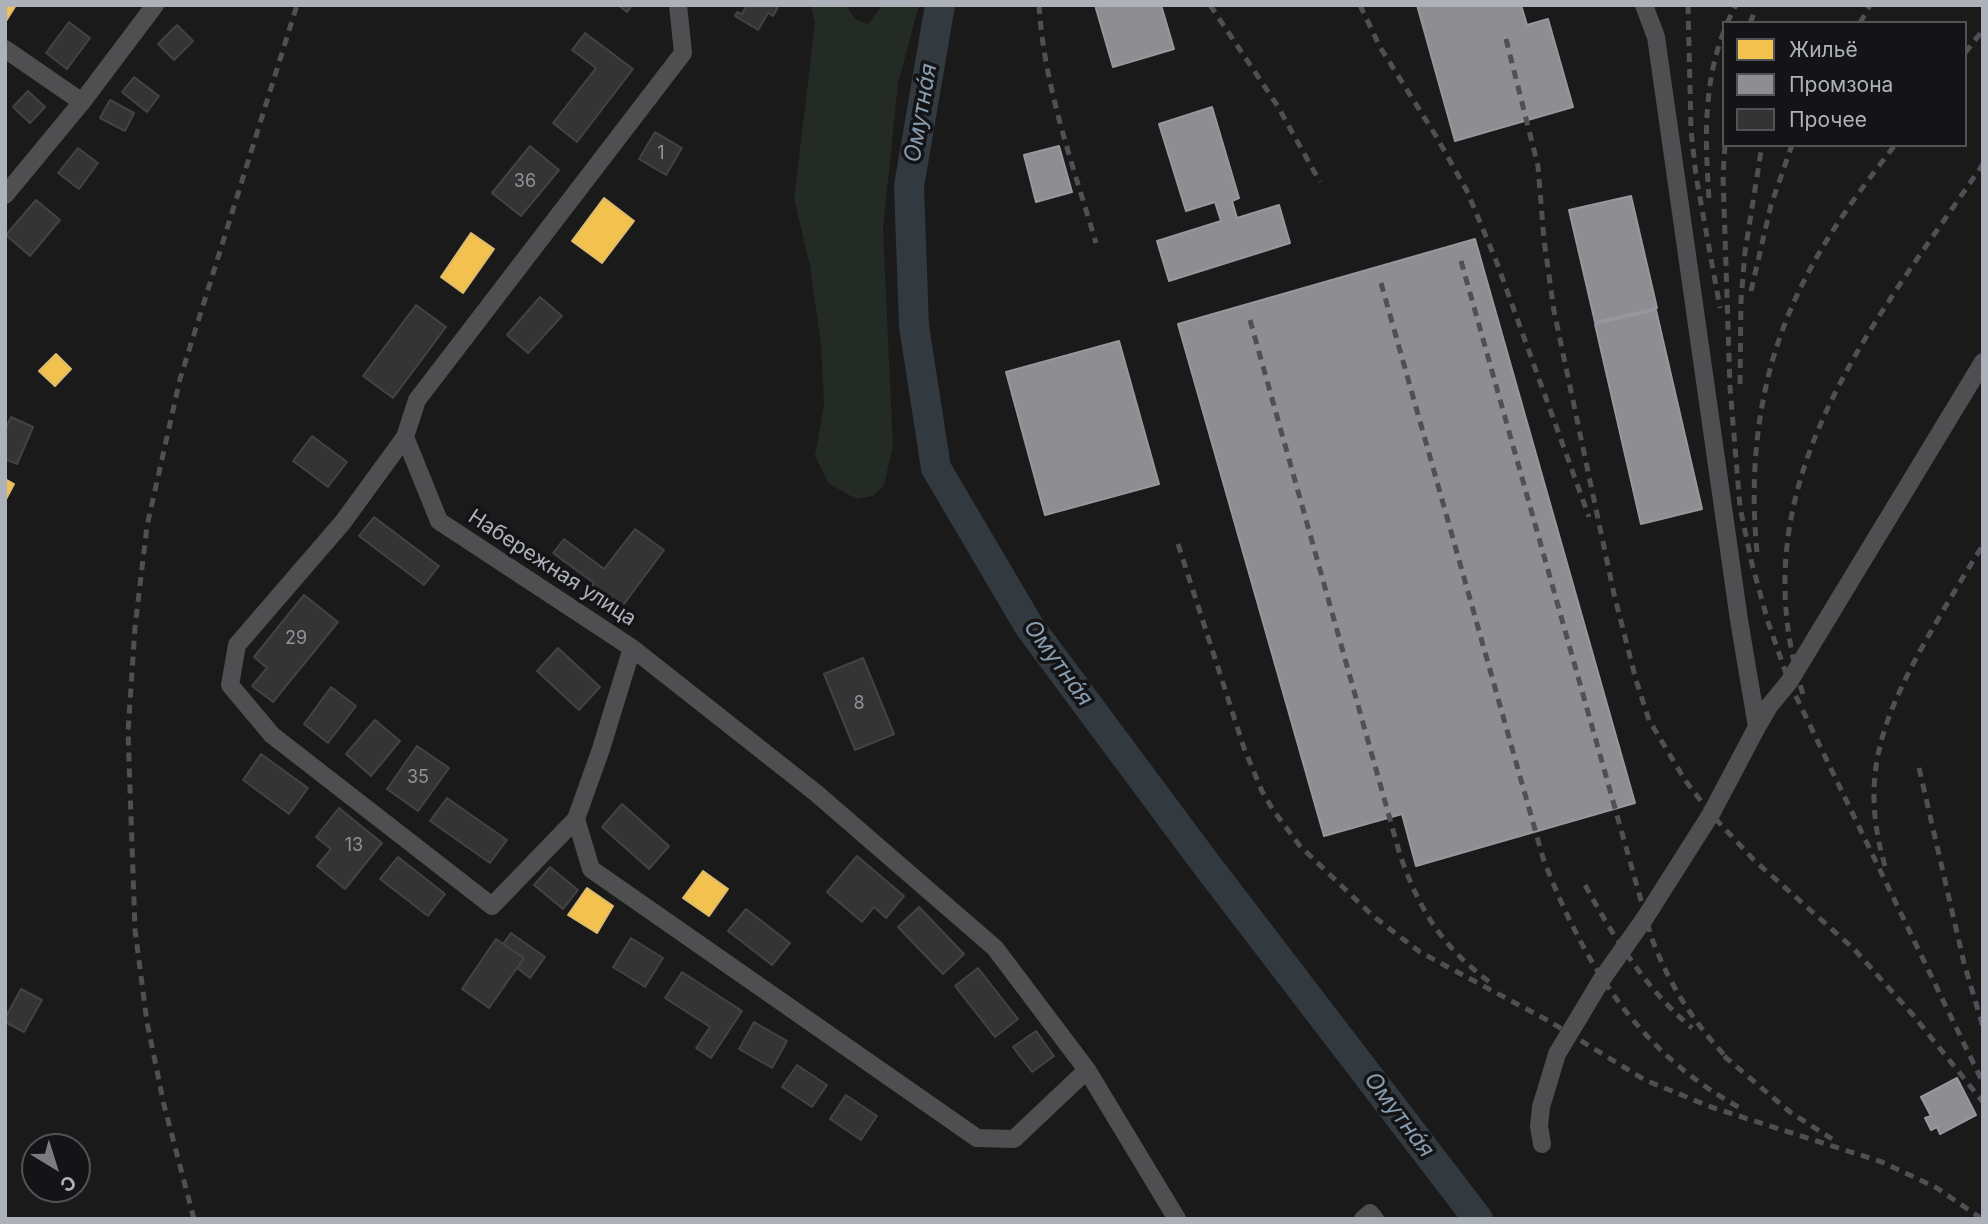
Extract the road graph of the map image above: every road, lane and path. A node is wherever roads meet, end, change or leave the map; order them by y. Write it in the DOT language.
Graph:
graph roads {
  1 [pos="155,5"];
  2 [pos="678,5"];
  3 [pos="1644,5"];
  4 [pos="5,49"];
  5 [pos="82,102"];
  6 [pos="5,195"];
  7 [pos="1983,362"];
  8 [pos="405,437"];
  9 [pos="632,648"];
  10 [pos="1757,727"];
  11 [pos="576,819"];
  12 [pos="1087,1070"];
  13 [pos="1542,1144"];
  14 [pos="1177,1219"];
  1 -- 5 [label="street"];
  2 -- 8 [label="street"];
  3 -- 10 [label="street"];
  4 -- 5 [label="street"];
  5 -- 6 [label="street"];
  7 -- 10 [label="street"];
  8 -- 9 [label="street, Набережная улица"];
  8 -- 11 [label="street"];
  9 -- 11 [label="street"];
  9 -- 12 [label="street, Набережная улица"];
  10 -- 13 [label="street"];
  11 -- 12 [label="street"];
  12 -- 14 [label="street, Набережная улица"];
}
